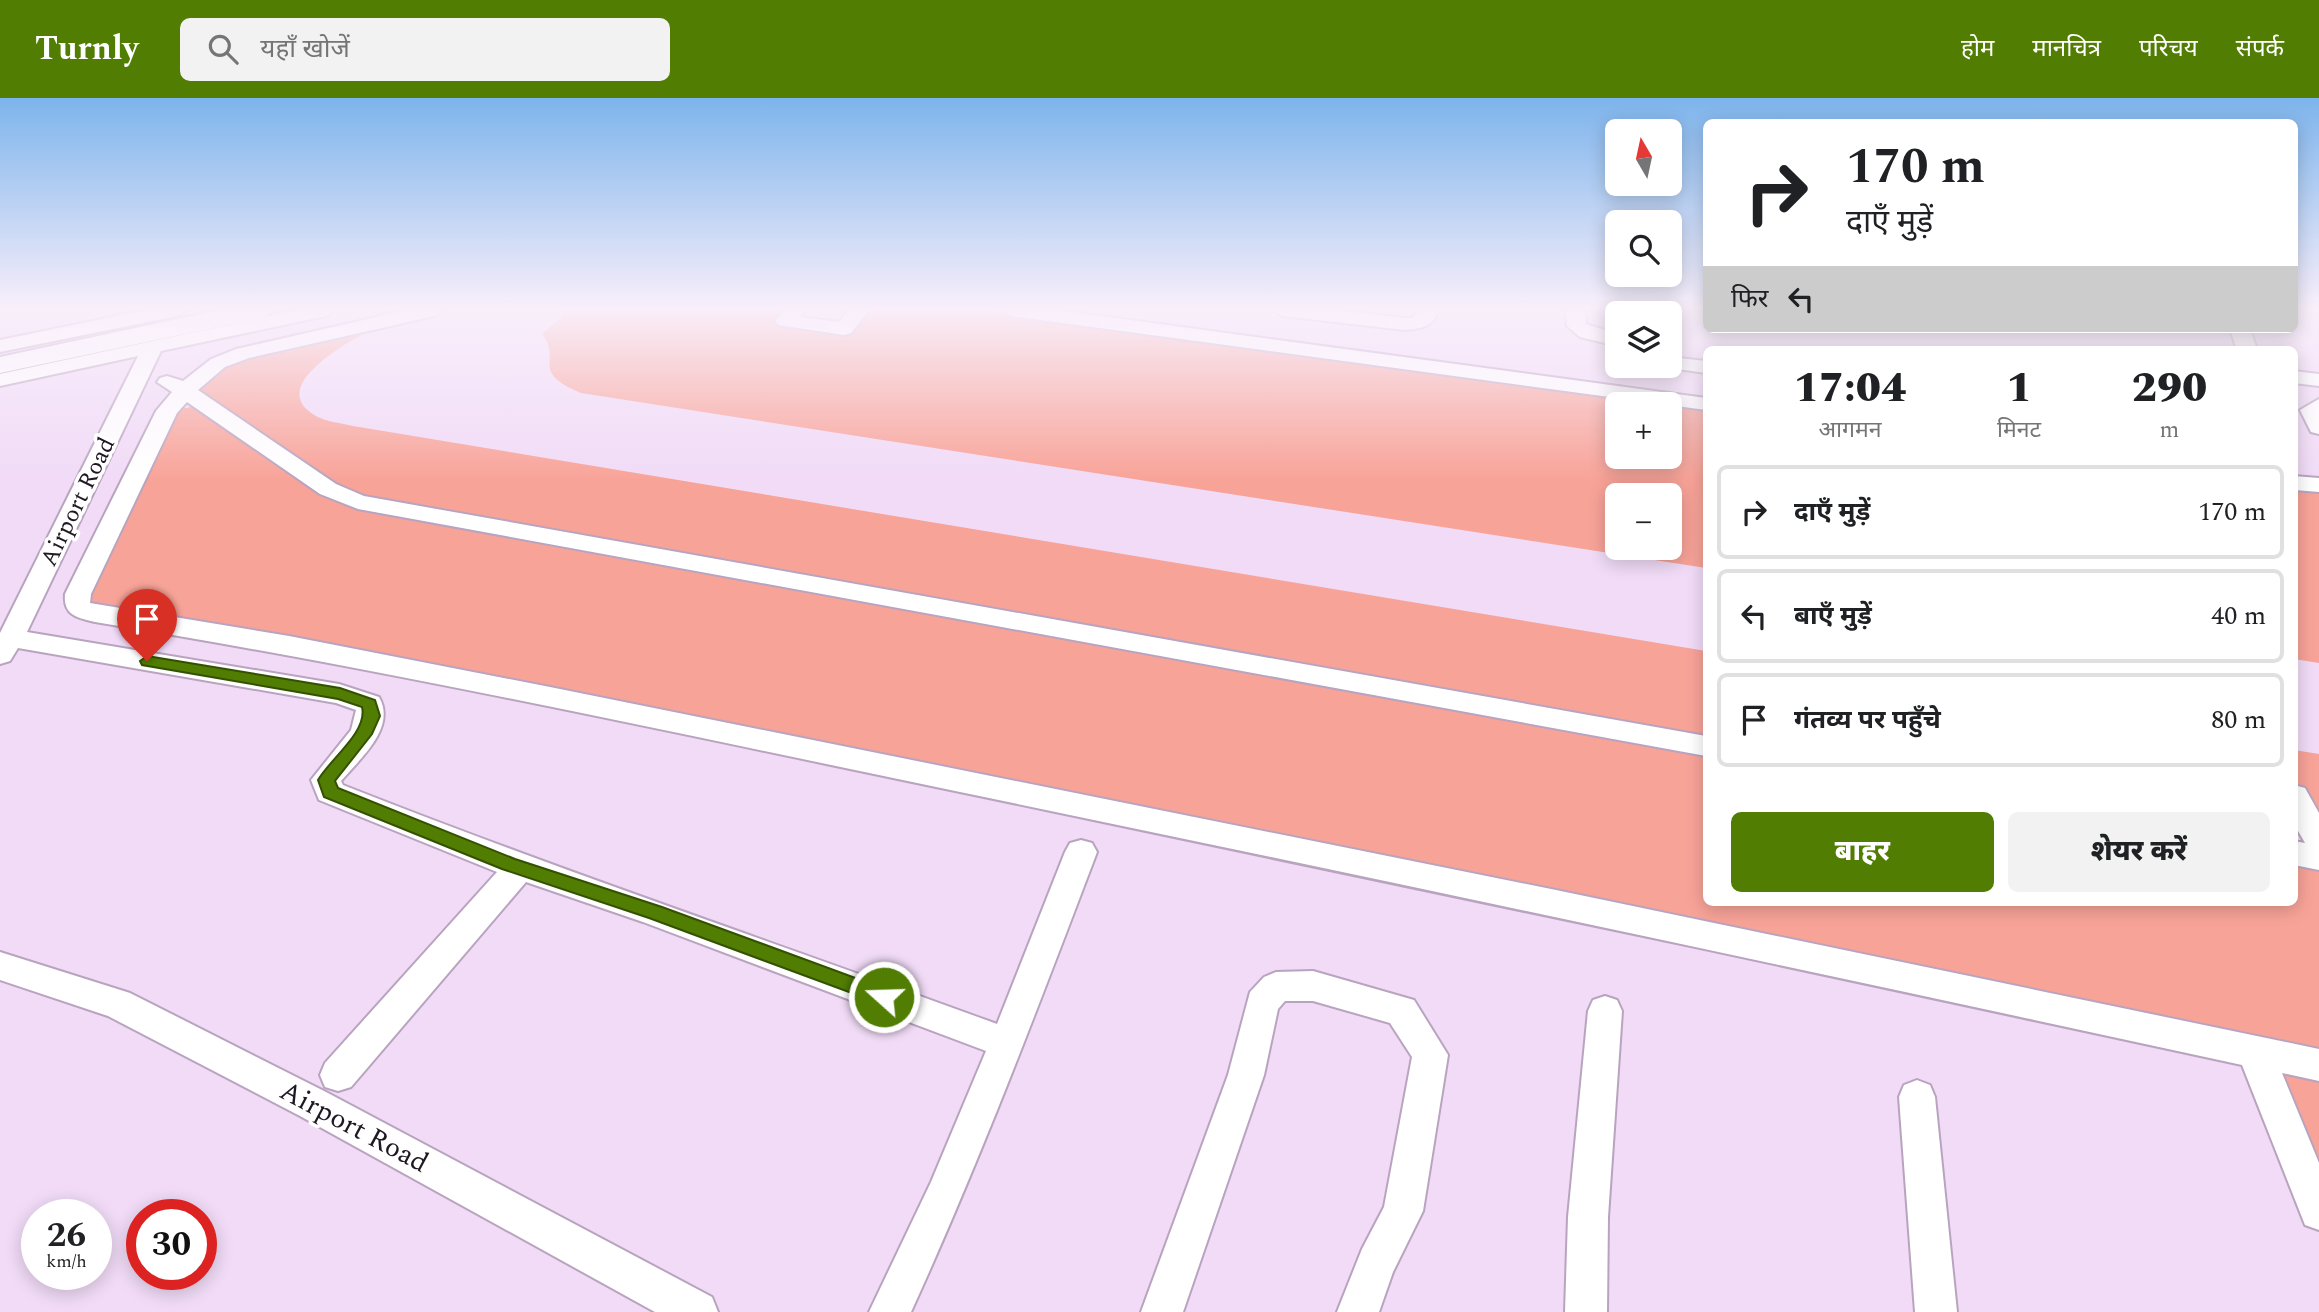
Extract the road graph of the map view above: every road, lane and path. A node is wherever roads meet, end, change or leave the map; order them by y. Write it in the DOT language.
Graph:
graph roads {
  1 [pos="143,367"];
  2 [pos="213,367"];
  3 [pos="1430,367"];
  4 [pos="1703,367"];
  5 [pos="1682,368"];
  6 [pos="2298,377"];
  7 [pos="2319,380"];
  8 [pos="175,386"];
  9 [pos="1703,404"];
  10 [pos="2319,405"];
  11 [pos="2319,427"];
  12 [pos="2298,483"];
  13 [pos="2319,485"];
  14 [pos="5,646"];
  15 [pos="1703,745"];
  16 [pos="2298,803"];
  17 [pos="2319,840"];
  18 [pos="1081,852"];
  19 [pos="2298,854"];
  20 [pos="2319,858"];
  21 [pos="520,868"];
  22 [pos="0,966"];
  23 [pos="1605,1011"];
  24 [pos="1007,1043"];
  25 [pos="2255,1052"];
  26 [pos="2319,1065"];
  27 [pos="338,1075"];
  28 [pos="1917,1097"];
  29 [pos="2319,1211"];
  30 [pos="697,1312"];
  31 [pos="891,1312"];
  32 [pos="1162,1312"];
  33 [pos="1358,1312"];
  34 [pos="1586,1312"];
  35 [pos="1936,1312"];
  1 -- 14 [label="street, Airport Road"];
  2 -- 8 [label="street"];
  3 -- 9 [label="street"];
  4 -- 5 [label="street"];
  6 -- 7 [label="street"];
  8 -- 15 [label="street"];
  8 -- 25 [label="street"];
  10 -- 11 [label="street"];
  12 -- 13 [label="street"];
  14 -- 21 [label="street"];
  16 -- 17 [label="street"];
  18 -- 24 [label="street"];
  19 -- 20 [label="street"];
  21 -- 24 [label="street"];
  21 -- 27 [label="street"];
  22 -- 30 [label="street, Airport Road"];
  23 -- 34 [label="street"];
  24 -- 31 [label="street"];
  25 -- 26 [label="street"];
  25 -- 29 [label="street"];
  28 -- 35 [label="street"];
  32 -- 33 [label="street"];
}
